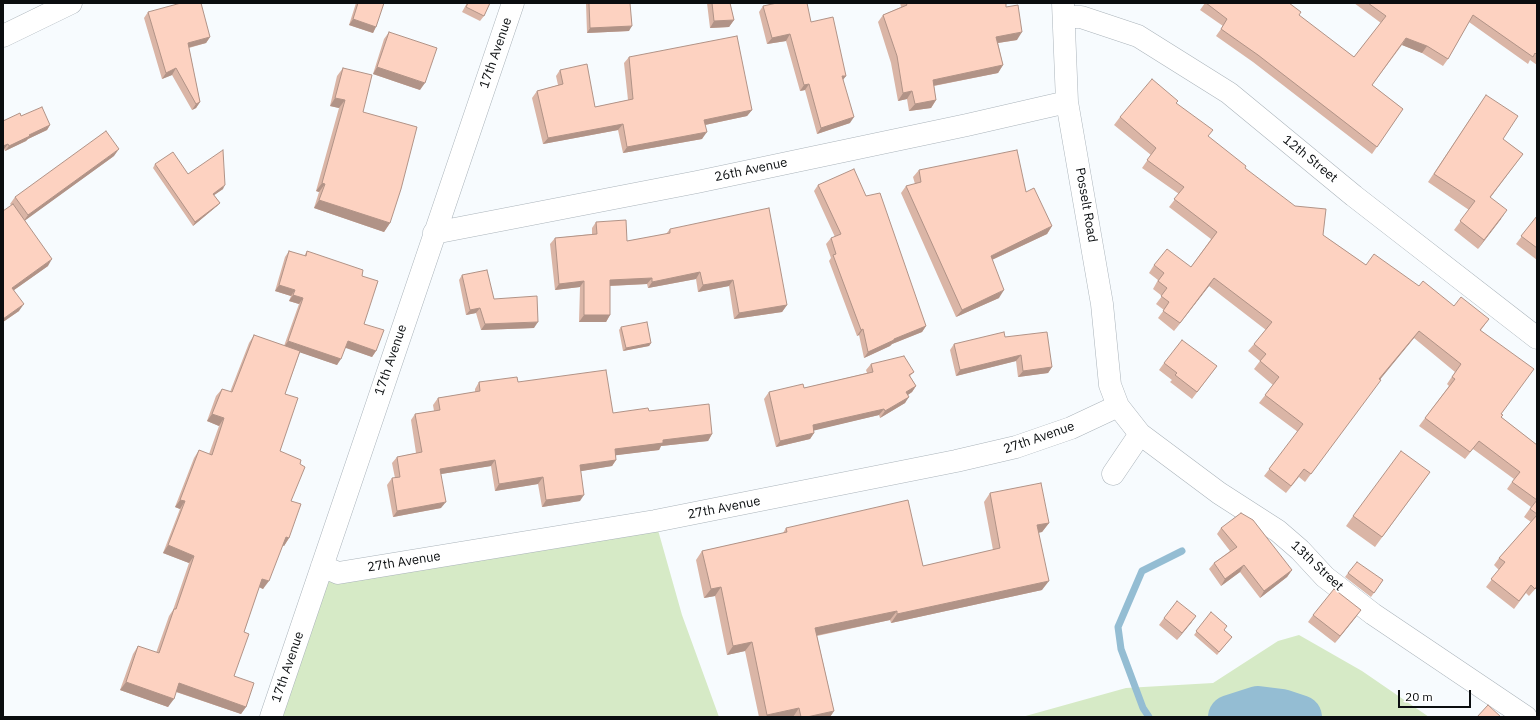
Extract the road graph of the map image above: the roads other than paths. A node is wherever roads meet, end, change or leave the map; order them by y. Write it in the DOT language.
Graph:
graph roads {
  1 [pos="71,3"];
  2 [pos="513,3"];
  3 [pos="1063,10"];
  4 [pos="3,36"];
  5 [pos="1067,102"];
  6 [pos="434,233"];
  7 [pos="1537,338"];
  8 [pos="1118,406"];
  9 [pos="1140,434"];
  10 [pos="1113,474"];
  11 [pos="322,566"];
  12 [pos="271,717"];
  13 [pos="1526,717"];
  1 -- 4 [label="street"];
  2 -- 6 [label="street, 17th Avenue"];
  3 -- 5 [label="street, Posselt Road"];
  3 -- 7 [label="street, 12th Street"];
  5 -- 6 [label="street, 26th Avenue"];
  5 -- 8 [label="street, Posselt Road"];
  6 -- 11 [label="street, 17th Avenue"];
  8 -- 9 [label="street, 13th Street"];
  8 -- 11 [label="street, 27th Avenue"];
  9 -- 10 [label="street"];
  9 -- 13 [label="street, 13th Street"];
  11 -- 12 [label="street, 17th Avenue"];
}
